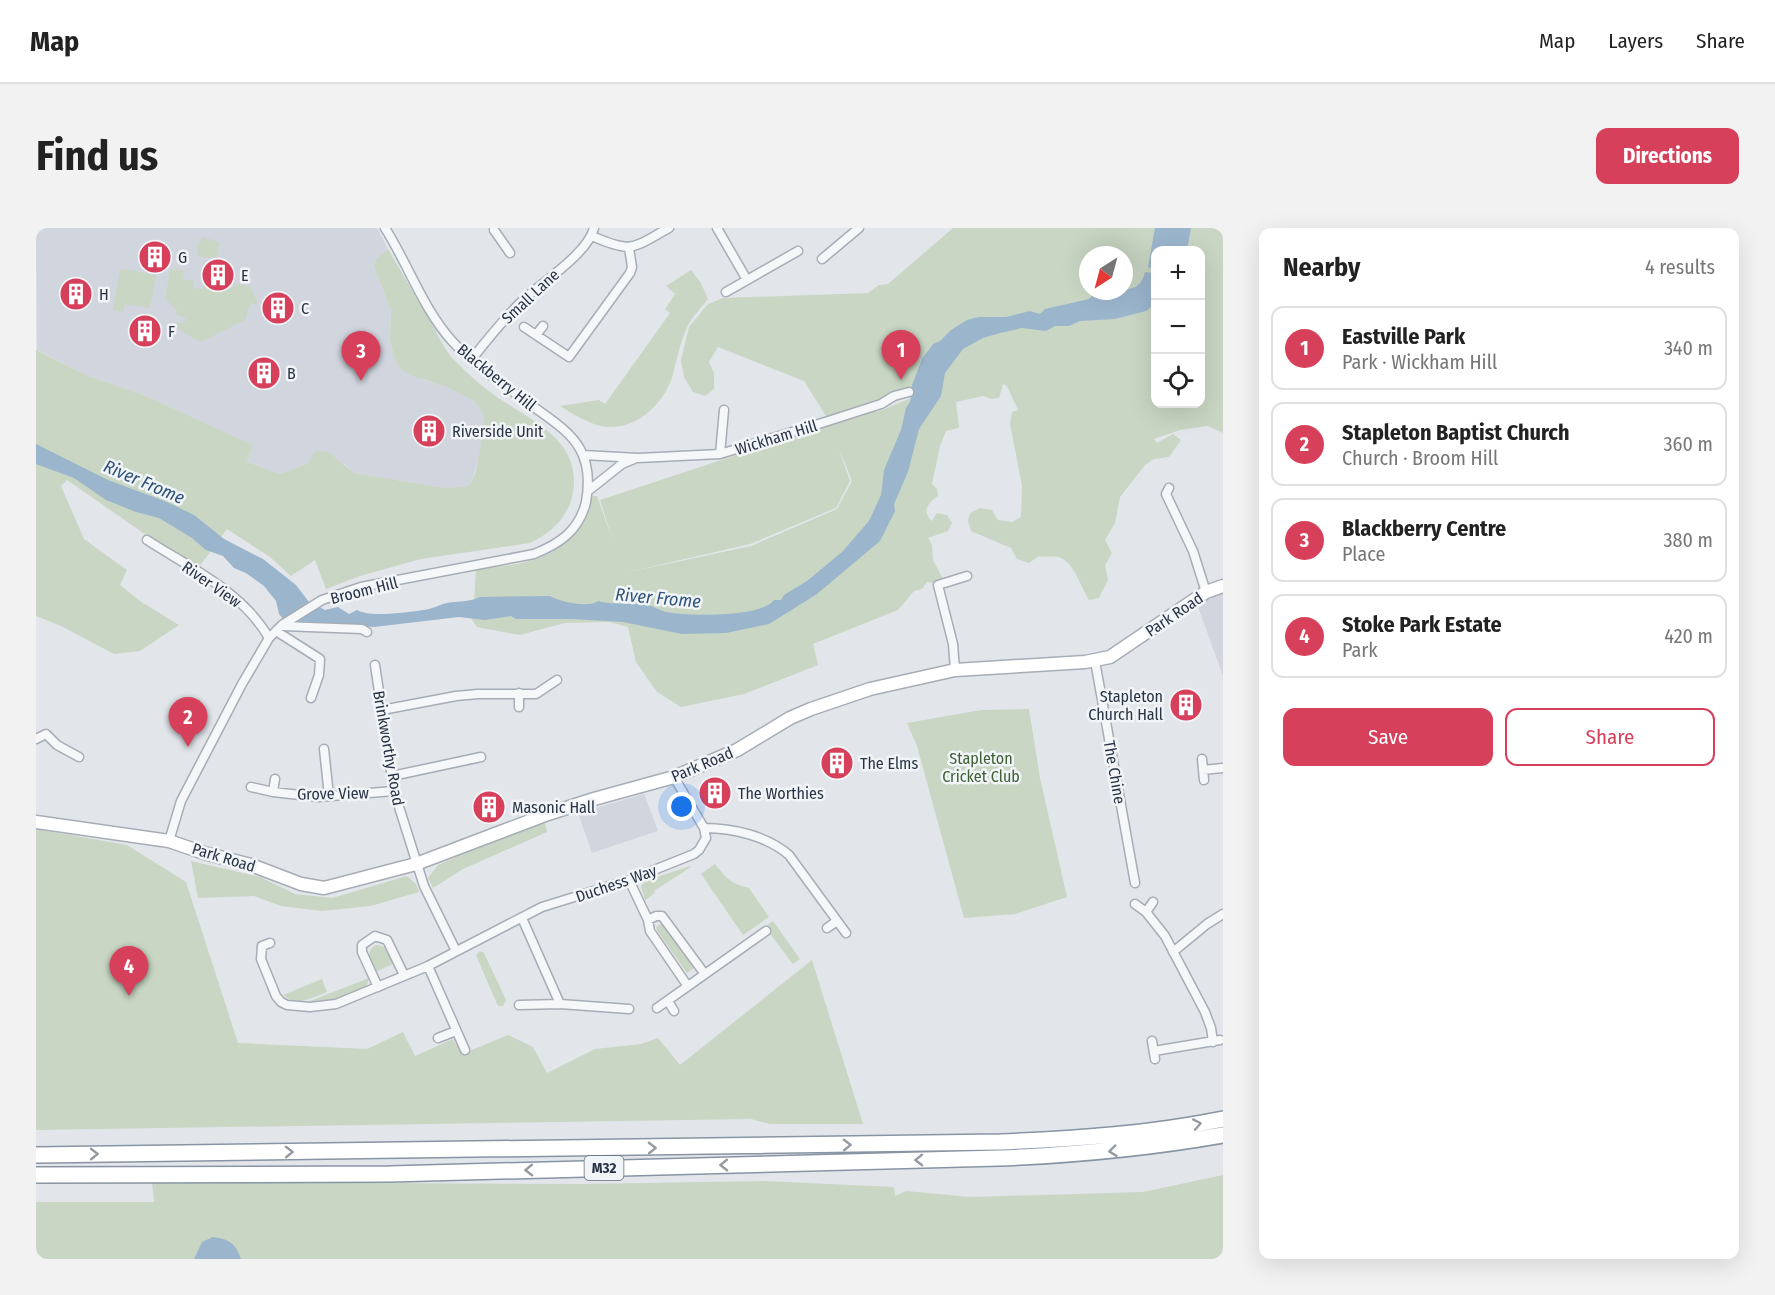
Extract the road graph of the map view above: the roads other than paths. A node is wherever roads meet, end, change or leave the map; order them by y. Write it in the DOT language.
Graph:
graph roads {
  1 [pos="385,228"];
  2 [pos="669,228"];
  3 [pos="717,228"];
  4 [pos="859,228"];
  5 [pos="494,230"];
  6 [pos="593,232"];
  7 [pos="628,248"];
  8 [pos="798,251"];
  9 [pos="510,254"];
  10 [pos="822,259"];
  11 [pos="747,280"];
  12 [pos="726,292"];
  13 [pos="543,326"];
  14 [pos="524,327"];
  15 [pos="536,335"];
  16 [pos="471,360"];
  17 [pos="909,392"];
  18 [pos="724,410"];
  19 [pos="720,454"];
  20 [pos="583,455"];
  21 [pos="638,458"];
  22 [pos="1169,488"];
  23 [pos="588,491"];
  24 [pos="147,540"];
  25 [pos="967,576"];
  26 [pos="1223,586"];
  27 [pos="1206,592"];
  28 [pos="279,629"];
  29 [pos="367,632"];
  30 [pos="1095,661"];
  31 [pos="375,666"];
  32 [pos="955,670"];
  33 [pos="557,680"];
  34 [pos="519,693"];
  35 [pos="311,698"];
  36 [pos="519,707"];
  37 [pos="382,710"];
  38 [pos="36,738"];
  39 [pos="324,748"];
  40 [pos="80,757"];
  41 [pos="481,757"];
  42 [pos="1202,759"];
  43 [pos="1223,768"];
  44 [pos="392,776"];
  45 [pos="674,777"];
  46 [pos="275,779"];
  47 [pos="251,787"];
  48 [pos="394,791"];
  49 [pos="273,792"];
  50 [pos="329,796"];
  51 [pos="36,822"];
  52 [pos="704,828"];
  53 [pos="170,841"];
  54 [pos="416,864"];
  55 [pos="629,880"];
  56 [pos="1135,883"];
  57 [pos="1153,902"];
  58 [pos="1136,904"];
  59 [pos="1146,912"];
  60 [pos="1223,914"];
  61 [pos="522,918"];
  62 [pos="648,920"];
  63 [pos="837,921"];
  64 [pos="827,928"];
  65 [pos="766,931"];
  66 [pos="846,933"];
  67 [pos="751,942"];
  68 [pos="270,943"];
  69 [pos="456,951"];
  70 [pos="758,951"];
  71 [pos="1173,952"];
  72 [pos="428,966"];
  73 [pos="704,973"];
  74 [pos="404,975"];
  75 [pos="687,985"];
  76 [pos="378,987"];
  77 [pos="668,1001"];
  78 [pos="560,1004"];
  79 [pos="519,1005"];
  80 [pos="657,1008"];
  81 [pos="629,1009"];
  82 [pos="674,1011"];
  83 [pos="456,1031"];
  84 [pos="438,1038"];
  85 [pos="465,1050"];
  86 [pos="1154,1050"];
  87 [pos="1223,1119"];
  88 [pos="1223,1135"];
  89 [pos="36,1155"];
  90 [pos="36,1175"];
  1 -- 16 [label="street, Blackberry Hill"];
  2 -- 7 [label="street"];
  3 -- 11 [label="street"];
  4 -- 10 [label="street"];
  5 -- 9 [label="street"];
  6 -- 7 [label="street"];
  6 -- 16 [label="street, Small Lane"];
  7 -- 15 [label="street"];
  8 -- 11 [label="street"];
  11 -- 12 [label="street"];
  13 -- 15 [label="street"];
  14 -- 15 [label="street"];
  16 -- 20 [label="street, Blackberry Hill"];
  17 -- 19 [label="street, Wickham Hill"];
  18 -- 19 [label="street"];
  19 -- 21 [label="street, Wickham Hill"];
  20 -- 21 [label="street, Wickham Hill"];
  20 -- 23 [label="street, Broom Hill"];
  21 -- 23 [label="street, Wickham Hill"];
  22 -- 27 [label="street"];
  23 -- 28 [label="street, Broom Hill"];
  24 -- 28 [label="street, River View"];
  25 -- 32 [label="street"];
  26 -- 27 [label="main road, Park Road"];
  27 -- 30 [label="main road, Park Road"];
  28 -- 29 [label="street"];
  28 -- 35 [label="street"];
  28 -- 53 [label="street, Broom Hill"];
  30 -- 32 [label="main road, Park Road"];
  30 -- 56 [label="street, The Chine"];
  31 -- 37 [label="street, Brinkworthy Road"];
  32 -- 45 [label="main road, Park Road"];
  33 -- 34 [label="street"];
  34 -- 36 [label="street"];
  34 -- 37 [label="street"];
  37 -- 44 [label="street, Brinkworthy Road"];
  38 -- 40 [label="street"];
  39 -- 50 [label="street"];
  41 -- 44 [label="street"];
  42 -- 43 [label="street"];
  44 -- 48 [label="street, Brinkworthy Road"];
  45 -- 52 [label="street"];
  45 -- 54 [label="main road, Park Road"];
  46 -- 49 [label="street, Grove View"];
  47 -- 49 [label="street, Grove View"];
  48 -- 50 [label="street, Grove View"];
  48 -- 54 [label="street, Brinkworthy Road"];
  49 -- 50 [label="street, Grove View"];
  51 -- 53 [label="main road, Park Road"];
  52 -- 55 [label="street, Duchess Way"];
  52 -- 63 [label="street"];
  53 -- 54 [label="main road, Park Road"];
  54 -- 69 [label="street"];
  55 -- 61 [label="street, Duchess Way"];
  55 -- 62 [label="street"];
  57 -- 59 [label="street"];
  58 -- 59 [label="street"];
  59 -- 71 [label="street"];
  60 -- 71 [label="street"];
  61 -- 69 [label="street, Duchess Way"];
  61 -- 78 [label="street"];
  62 -- 73 [label="street"];
  62 -- 75 [label="street"];
  63 -- 64 [label="street"];
  63 -- 66 [label="street"];
  65 -- 67 [label="street"];
  67 -- 70 [label="street"];
  67 -- 73 [label="street"];
  68 -- 76 [label="street, Duchess Way"];
  69 -- 72 [label="street, Duchess Way"];
  71 -- 86 [label="street"];
  72 -- 74 [label="street, Duchess Way"];
  72 -- 83 [label="street"];
  73 -- 75 [label="street"];
  74 -- 76 [label="street, Duchess Way"];
  74 -- 76 [label="street"];
  75 -- 77 [label="street"];
  77 -- 80 [label="street"];
  77 -- 82 [label="street"];
  78 -- 79 [label="street"];
  78 -- 81 [label="street"];
  83 -- 84 [label="street"];
  83 -- 85 [label="street"];
  89 -- 87 [label="highway, M32, one-way"];
  88 -- 90 [label="highway, M32, one-way"];
}
